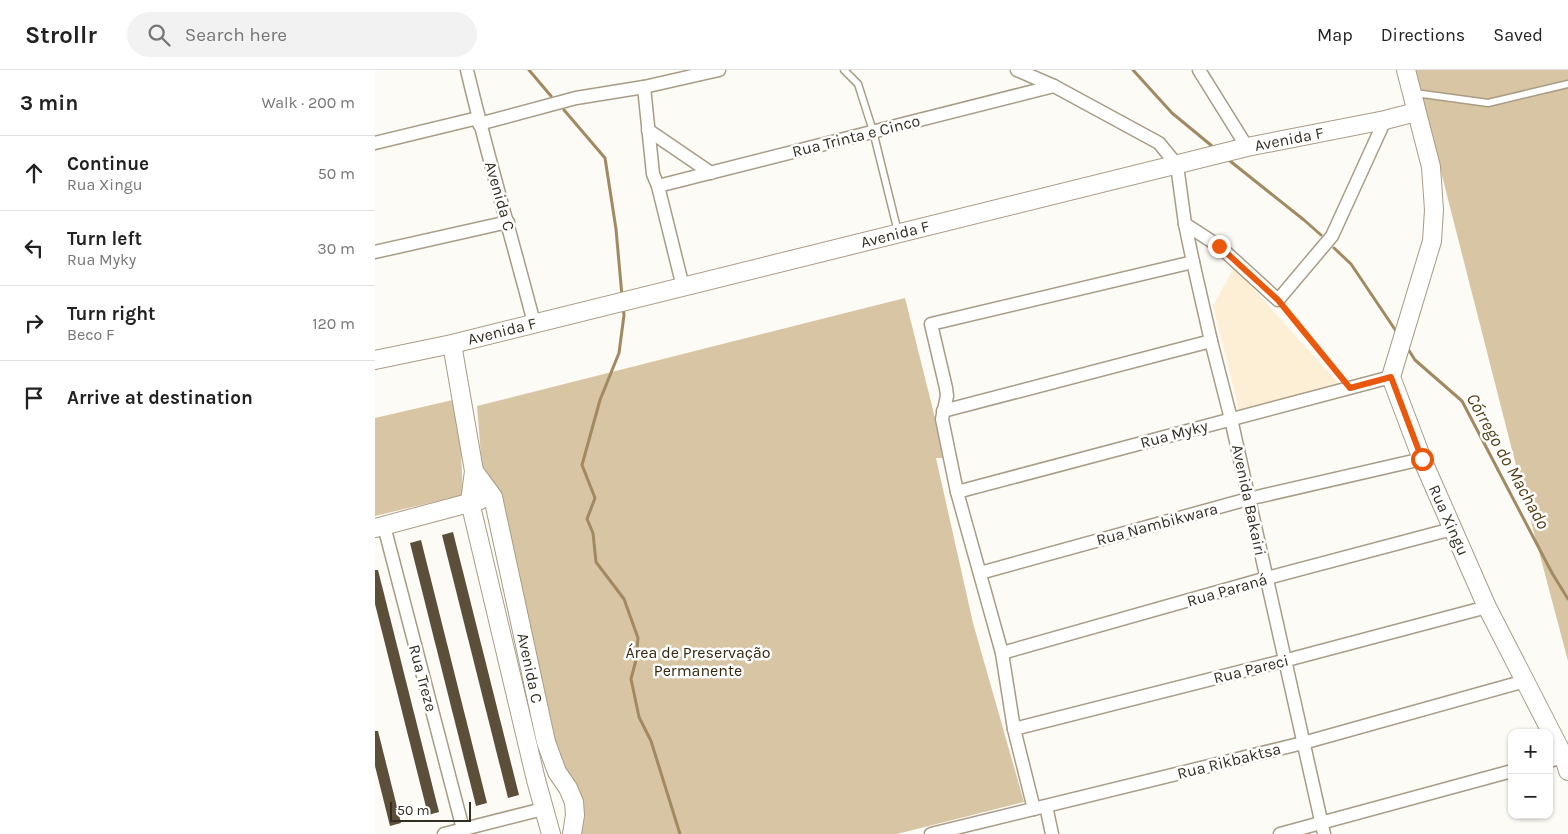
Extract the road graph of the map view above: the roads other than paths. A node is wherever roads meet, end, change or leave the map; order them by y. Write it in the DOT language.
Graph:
graph roads {
  1 [pos="467,70"];
  2 [pos="719,70"];
  3 [pos="844,70"];
  4 [pos="1017,70"];
  5 [pos="1199,70"];
  6 [pos="1406,70"];
  7 [pos="1568,84"];
  8 [pos="1054,86"];
  9 [pos="644,87"];
  10 [pos="1411,92"];
  11 [pos="1416,112"];
  12 [pos="1385,120"];
  13 [pos="479,121"];
  14 [pos="648,130"];
  15 [pos="873,131"];
  16 [pos="375,143"];
  17 [pos="1247,147"];
  18 [pos="1177,165"];
  19 [pos="711,172"];
  20 [pos="658,186"];
  21 [pos="508,222"];
  22 [pos="1185,224"];
  23 [pos="898,233"];
  24 [pos="375,252"];
  25 [pos="1193,262"];
  26 [pos="683,287"];
  27 [pos="534,323"];
  28 [pos="1211,341"];
  29 [pos="451,344"];
  30 [pos="375,360"];
  31 [pos="1391,377"];
  32 [pos="943,411"];
  33 [pos="1231,419"];
  34 [pos="1422,459"];
  35 [pos="474,471"];
  36 [pos="957,492"];
  37 [pos="493,497"];
  38 [pos="1248,498"];
  39 [pos="470,502"];
  40 [pos="379,527"];
  41 [pos="1453,529"];
  42 [pos="980,573"];
  43 [pos="1267,578"];
  44 [pos="1487,607"];
  45 [pos="1002,654"];
  46 [pos="1287,660"];
  47 [pos="1525,681"];
  48 [pos="1014,729"];
  49 [pos="1303,743"];
  50 [pos="1560,763"];
  51 [pos="1508,772"];
  52 [pos="564,782"];
  53 [pos="1040,808"];
  54 [pos="545,816"];
  55 [pos="573,827"];
  56 [pos="463,829"];
  57 [pos="1323,829"];
  58 [pos="444,834"];
  59 [pos="931,834"];
  60 [pos="1052,834"];
  61 [pos="1281,834"];
  1 -- 13 [label="street, Avenida C"];
  2 -- 9 [label="street"];
  3 -- 15 [label="lane"];
  4 -- 8 [label="street"];
  5 -- 17 [label="street"];
  6 -- 10 [label="street"];
  7 -- 10 [label="lane"];
  8 -- 15 [label="street, Rua Trinta e Cinco"];
  8 -- 18 [label="street"];
  9 -- 13 [label="street"];
  9 -- 14 [label="street"];
  10 -- 11 [label="street"];
  11 -- 12 [label="street, Avenida F"];
  11 -- 31 [label="street"];
  12 -- 17 [label="street, Avenida F"];
  12 -- 22 [label="street"];
  13 -- 16 [label="street"];
  13 -- 21 [label="street, Avenida C"];
  14 -- 19 [label="street"];
  14 -- 20 [label="street"];
  15 -- 19 [label="street, Rua Trinta e Cinco"];
  15 -- 23 [label="lane"];
  17 -- 18 [label="street, Avenida F"];
  18 -- 22 [label="street, Avenida Bakairi"];
  18 -- 23 [label="street, Avenida F"];
  19 -- 20 [label="street, Rua Trinta e Cinco"];
  20 -- 26 [label="street"];
  21 -- 24 [label="street"];
  21 -- 27 [label="street, Avenida C"];
  22 -- 25 [label="street, Avenida Bakairi"];
  23 -- 26 [label="street, Avenida F"];
  25 -- 28 [label="street, Avenida Bakairi"];
  25 -- 32 [label="street"];
  26 -- 27 [label="street, Avenida F"];
  27 -- 29 [label="street, Avenida F"];
  28 -- 32 [label="street"];
  28 -- 33 [label="street, Avenida Bakairi"];
  29 -- 30 [label="street, Avenida F"];
  29 -- 35 [label="street"];
  31 -- 33 [label="street, Rua Myky"];
  31 -- 34 [label="street, Rua Xingu"];
  32 -- 36 [label="street"];
  33 -- 36 [label="street, Rua Myky"];
  33 -- 38 [label="street, Avenida Bakairi"];
  34 -- 38 [label="street, Rua Nambikwara"];
  34 -- 41 [label="street, Rua Xingu"];
  35 -- 37 [label="street"];
  35 -- 39 [label="street"];
  36 -- 42 [label="street"];
  37 -- 39 [label="street"];
  37 -- 52 [label="street, Avenida C"];
  38 -- 42 [label="street, Rua Nambikwara"];
  38 -- 43 [label="street, Avenida Bakairi"];
  39 -- 40 [label="street"];
  39 -- 54 [label="street, Avenida C"];
  40 -- 56 [label="street, Rua Treze"];
  41 -- 43 [label="street, Rua Paraná"];
  41 -- 44 [label="street, Rua Xingu"];
  42 -- 45 [label="street"];
  43 -- 45 [label="street, Rua Paraná"];
  43 -- 46 [label="street, Avenida Bakairi"];
  44 -- 46 [label="street, Rua Pareci"];
  44 -- 47 [label="street, Rua Xingu"];
  45 -- 48 [label="street"];
  46 -- 48 [label="street, Rua Pareci"];
  46 -- 49 [label="street, Avenida Bakairi"];
  47 -- 49 [label="street, Rua Rikbaktsa"];
  47 -- 50 [label="street, Rua Xingu"];
  48 -- 53 [label="street"];
  49 -- 53 [label="street, Rua Rikbaktsa"];
  49 -- 57 [label="street, Avenida Bakairi"];
  51 -- 57 [label="street"];
  52 -- 54 [label="street"];
  52 -- 55 [label="street, Avenida C"];
  53 -- 59 [label="street, Rua Rikbaktsa"];
  53 -- 60 [label="street"];
  54 -- 55 [label="street"];
  54 -- 56 [label="street"];
  56 -- 58 [label="street"];
  57 -- 61 [label="street"];
}
